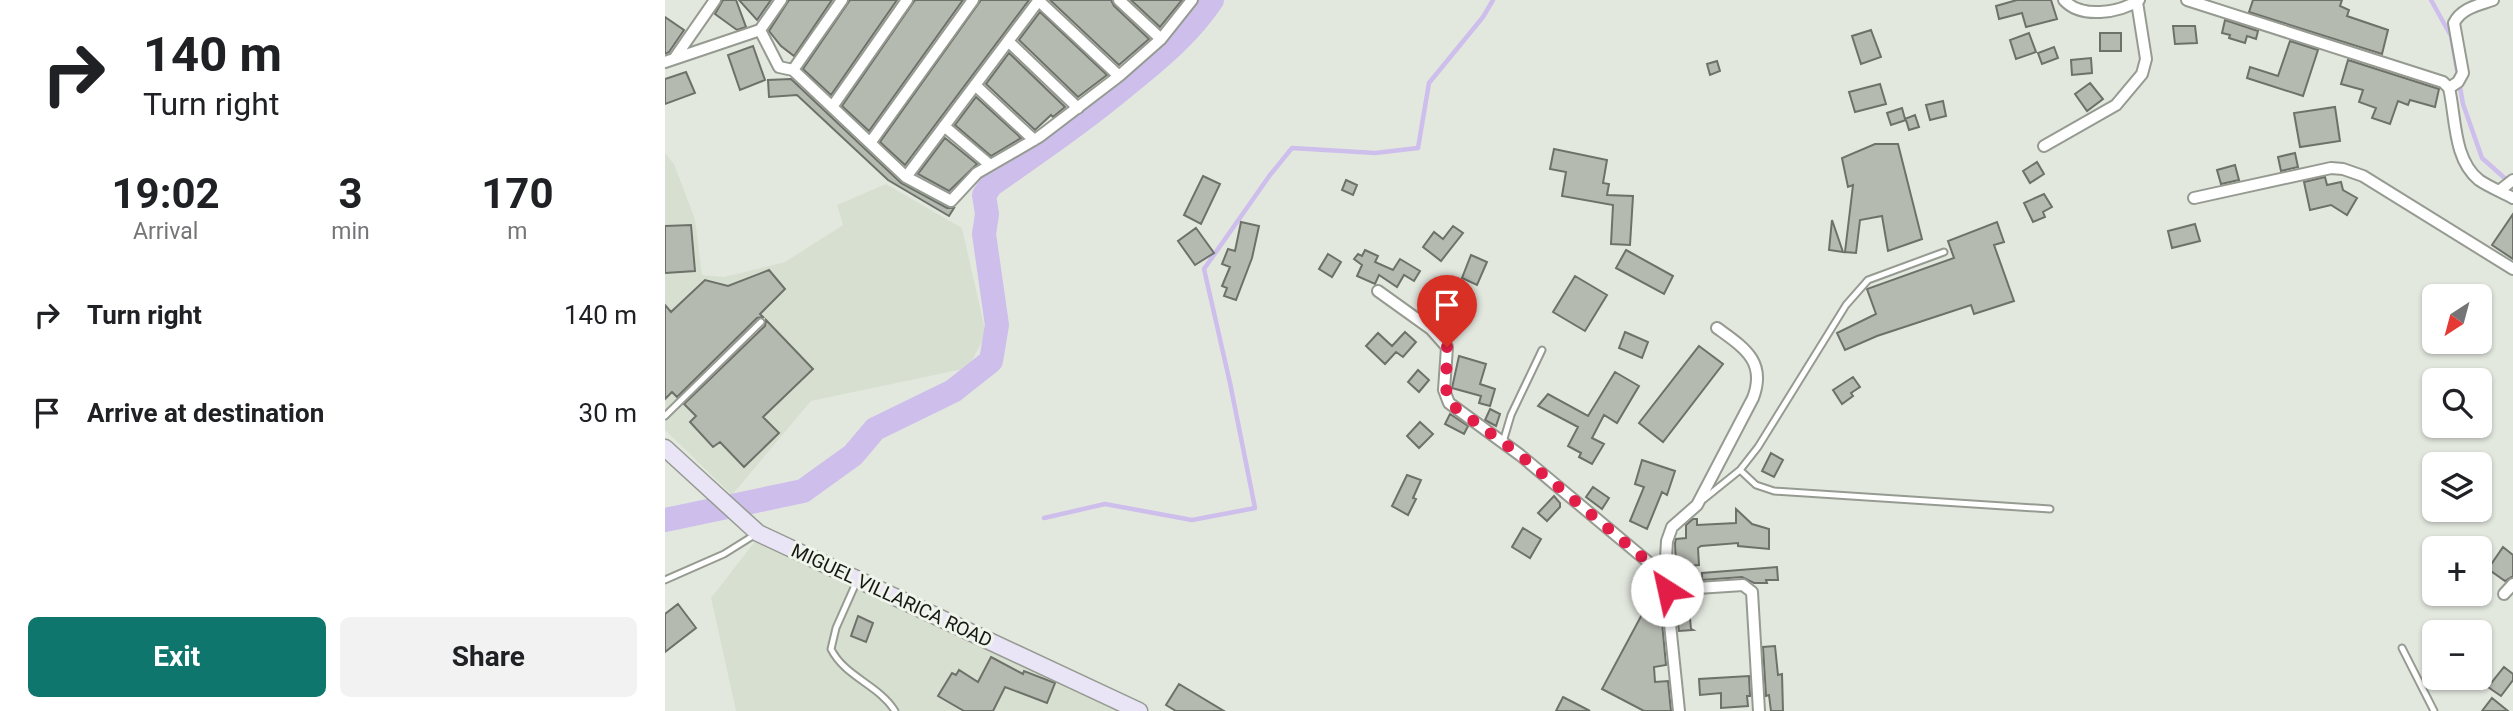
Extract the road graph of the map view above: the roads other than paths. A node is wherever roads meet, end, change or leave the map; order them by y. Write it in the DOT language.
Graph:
graph roads {
  1 [pos="715,0"];
  2 [pos="781,0"];
  3 [pos="842,0"];
  4 [pos="907,0"];
  5 [pos="973,0"];
  6 [pos="1038,0"];
  7 [pos="1119,0"];
  8 [pos="1192,0"];
  9 [pos="2064,0"];
  10 [pos="2187,0"];
  11 [pos="2493,0"];
  12 [pos="2138,1"];
  13 [pos="760,30"];
  14 [pos="1161,38"];
  15 [pos="1008,41"];
  16 [pos="670,60"];
  17 [pos="793,70"];
  18 [pos="1119,76"];
  19 [pos="975,85"];
  20 [pos="2449,88"];
  21 [pos="832,107"];
  22 [pos="1077,108"];
  23 [pos="944,126"];
  24 [pos="1034,140"];
  25 [pos="870,144"];
  26 [pos="2044,146"];
  27 [pos="990,165"];
  28 [pos="906,177"];
  29 [pos="2513,180"];
  30 [pos="2499,191"];
  31 [pos="2194,198"];
  32 [pos="2513,198"];
  33 [pos="1944,252"];
  34 [pos="2513,269"];
  35 [pos="1378,291"];
  36 [pos="761,322"];
  37 [pos="1717,328"];
  38 [pos="1542,350"];
  39 [pos="665,416"];
  40 [pos="1503,442"];
  41 [pos="665,449"];
  42 [pos="1740,470"];
  43 [pos="1697,505"];
  44 [pos="2050,509"];
  45 [pos="758,533"];
  46 [pos="1665,576"];
  47 [pos="858,579"];
  48 [pos="665,580"];
  49 [pos="2513,584"];
  50 [pos="1667,590"];
  51 [pos="2504,594"];
  52 [pos="2402,648"];
  53 [pos="895,711"];
  54 [pos="1139,711"];
  55 [pos="1679,711"];
  56 [pos="1759,711"];
  57 [pos="2434,711"];
  1 -- 16 [label="street"];
  2 -- 13 [label="street"];
  3 -- 17 [label="street"];
  4 -- 21 [label="street"];
  5 -- 25 [label="street"];
  6 -- 15 [label="street"];
  6 -- 18 [label="street"];
  7 -- 14 [label="street"];
  8 -- 14 [label="street"];
  9 -- 12 [label="street"];
  10 -- 20 [label="street"];
  11 -- 20 [label="street"];
  12 -- 26 [label="street"];
  13 -- 16 [label="street"];
  13 -- 17 [label="street"];
  14 -- 18 [label="street"];
  15 -- 19 [label="street"];
  15 -- 22 [label="street"];
  17 -- 21 [label="street"];
  18 -- 22 [label="street"];
  19 -- 23 [label="street"];
  19 -- 24 [label="street"];
  20 -- 30 [label="street"];
  21 -- 25 [label="street"];
  22 -- 24 [label="street"];
  23 -- 27 [label="street"];
  23 -- 28 [label="street"];
  24 -- 27 [label="street"];
  25 -- 28 [label="street"];
  27 -- 28 [label="street"];
  29 -- 30 [label="street"];
  30 -- 32 [label="street"];
  31 -- 34 [label="street"];
  33 -- 42 [label="lane"];
  35 -- 40 [label="street"];
  36 -- 39 [label="lane"];
  37 -- 43 [label="street"];
  38 -- 40 [label="lane"];
  40 -- 46 [label="street"];
  41 -- 45 [label="main road, MIGUEL VILLARICA ROAD"];
  42 -- 43 [label="lane"];
  42 -- 44 [label="lane"];
  43 -- 46 [label="street"];
  45 -- 47 [label="main road, MIGUEL VILLARICA ROAD"];
  45 -- 48 [label="lane"];
  46 -- 50 [label="street"];
  47 -- 53 [label="lane"];
  47 -- 54 [label="main road, MIGUEL VILLARICA ROAD"];
  49 -- 51 [label="street"];
  50 -- 55 [label="street"];
  50 -- 56 [label="street"];
  52 -- 57 [label="lane"];
}
